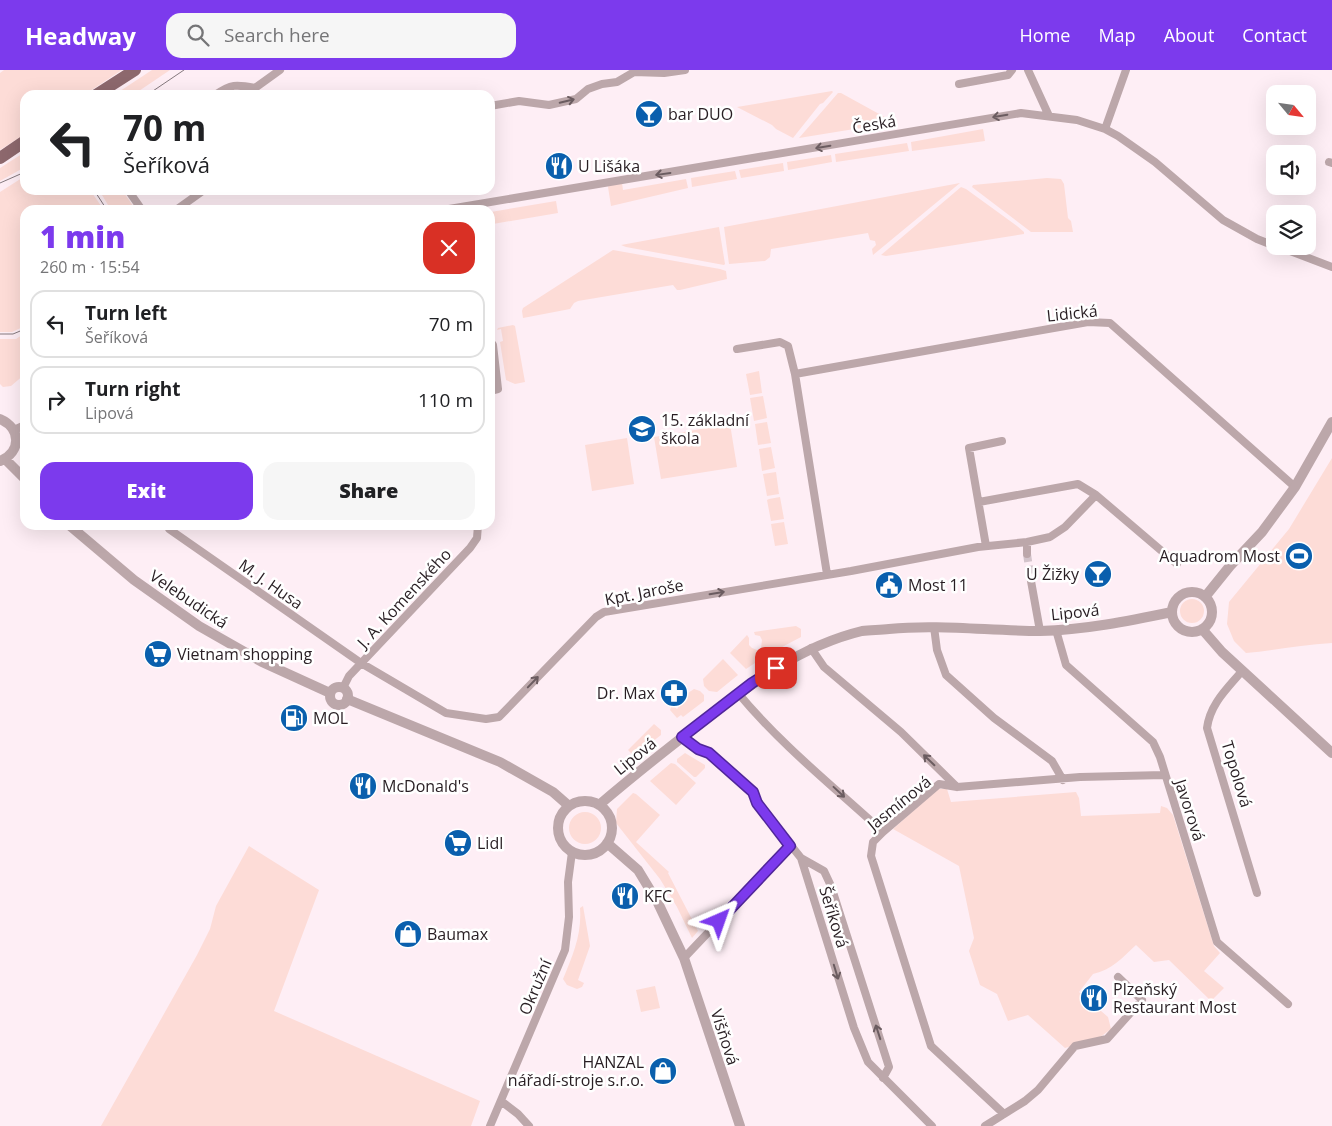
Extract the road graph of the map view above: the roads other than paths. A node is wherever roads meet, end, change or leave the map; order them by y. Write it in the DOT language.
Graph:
graph roads {
  1 [pos="135,70"];
  2 [pos="280,70"];
  3 [pos="685,70"];
  4 [pos="1012,70"];
  5 [pos="1028,70"];
  6 [pos="1126,70"];
  7 [pos="959,84"];
  8 [pos="104,90"];
  9 [pos="222,90"];
  10 [pos="252,90"];
  11 [pos="255,90"];
  12 [pos="495,105"];
  13 [pos="1049,116"];
  14 [pos="1105,129"];
  15 [pos="20,144"];
  16 [pos="0,158"];
  17 [pos="197,195"];
  18 [pos="183,205"];
  19 [pos="473,205"];
  20 [pos="1266,242"];
  21 [pos="1299,255"];
  22 [pos="1332,268"];
  23 [pos="737,350"];
  24 [pos="495,369"];
  25 [pos="795,374"];
  26 [pos="495,390"];
  27 [pos="0,419"];
  28 [pos="1332,422"];
  29 [pos="20,428"];
  30 [pos="14,430"];
  31 [pos="1002,442"];
  32 [pos="3,460"];
  33 [pos="20,475"];
  34 [pos="1295,487"];
  35 [pos="1096,495"];
  36 [pos="979,502"];
  37 [pos="76,530"];
  38 [pos="170,530"];
  39 [pos="478,530"];
  40 [pos="1027,542"];
  41 [pos="986,546"];
  42 [pos="1028,554"];
  43 [pos="1177,564"];
  44 [pos="827,574"];
  45 [pos="1031,581"];
  46 [pos="1205,597"];
  47 [pos="1172,612"];
  48 [pos="934,627"];
  49 [pos="1202,629"];
  50 [pos="1056,630"];
  51 [pos="1040,631"];
  52 [pos="811,648"];
  53 [pos="361,663"];
  54 [pos="1242,671"];
  55 [pos="343,688"];
  56 [pos="330,693"];
  57 [pos="738,693"];
  58 [pos="347,699"];
  59 [pos="682,737"];
  60 [pos="1332,753"];
  61 [pos="1164,775"];
  62 [pos="1063,780"];
  63 [pos="957,787"];
  64 [pos="599,805"];
  65 [pos="569,806"];
  66 [pos="883,832"];
  67 [pos="607,843"];
  68 [pos="790,846"];
  69 [pos="572,852"];
  70 [pos="801,858"];
  71 [pos="1258,893"];
  72 [pos="684,958"];
  73 [pos="1118,977"];
  74 [pos="1288,1004"];
  75 [pos="883,1078"];
  76 [pos="501,1101"];
  77 [pos="1004,1114"];
  78 [pos="490,1126"];
  79 [pos="529,1126"];
  80 [pos="740,1126"];
  81 [pos="932,1126"];
  82 [pos="985,1126"];
  1 -- 8 [label="main road"];
  2 -- 11 [label="street"];
  12 -- 3 [label="street, one-way"];
  4 -- 7 [label="street"];
  5 -- 13 [label="street"];
  6 -- 14 [label="street"];
  9 -- 10 [label="street"];
  13 -- 14 [label="street, Česká"];
  13 -- 19 [label="street, Česká, one-way"];
  14 -- 20 [label="street, Česká"];
  15 -- 16 [label="main road"];
  17 -- 18 [label="street"];
  21 -- 22 [label="street, Česká"];
  23 -- 25 [label="street"];
  24 -- 26 [label="street"];
  25 -- 34 [label="street, Lidická"];
  25 -- 44 [label="street"];
  27 -- 30 [label="street"];
  28 -- 34 [label="street"];
  29 -- 30 [label="street"];
  30 -- 32 [label="street"];
  31 -- 36 [label="street"];
  32 -- 33 [label="street"];
  34 -- 46 [label="street"];
  35 -- 36 [label="street"];
  35 -- 40 [label="street, Kpt. Jaroše"];
  35 -- 43 [label="street"];
  36 -- 41 [label="street"];
  37 -- 56 [label="street, Velebudická"];
  38 -- 53 [label="street, M. J. Husa"];
  39 -- 53 [label="street, J. A. Komenského"];
  40 -- 41 [label="street, Kpt. Jaroše"];
  40 -- 42 [label="street"];
  41 -- 44 [label="street, Kpt. Jaroše"];
  53 -- 44 [label="street, Kpt. Jaroše, one-way"];
  45 -- 51 [label="street"];
  46 -- 47 [label="street"];
  46 -- 49 [label="street"];
  47 -- 49 [label="street"];
  47 -- 50 [label="street, Lipová"];
  48 -- 51 [label="street, Lipová"];
  48 -- 52 [label="street, Lipová"];
  48 -- 62 [label="street"];
  49 -- 54 [label="street"];
  50 -- 51 [label="street, Lipová"];
  50 -- 61 [label="street, Javorová"];
  52 -- 57 [label="street, Lipová"];
  63 -- 52 [label="street, one-way"];
  53 -- 55 [label="street, J. A. Komenského"];
  54 -- 60 [label="street"];
  54 -- 71 [label="street, Topolová"];
  55 -- 56 [label="street"];
  55 -- 58 [label="street"];
  56 -- 58 [label="street"];
  57 -- 59 [label="street, Lipová"];
  57 -- 66 [label="street, one-way"];
  58 -- 65 [label="street"];
  59 -- 64 [label="street, Lipová"];
  59 -- 68 [label="street, Šeříková"];
  61 -- 62 [label="street, Jasmínová"];
  61 -- 74 [label="street, Javorová"];
  62 -- 63 [label="street, Jasmínová"];
  63 -- 66 [label="street, Jasmínová"];
  64 -- 65 [label="street"];
  64 -- 67 [label="street"];
  65 -- 69 [label="street"];
  66 -- 77 [label="street, Jasmínová"];
  67 -- 69 [label="street"];
  67 -- 72 [label="street, Višňová"];
  68 -- 70 [label="street, Šeříková"];
  68 -- 72 [label="street"];
  69 -- 76 [label="street, Okružní"];
  70 -- 75 [label="street, Šeříková, one-way"];
  75 -- 70 [label="street, one-way"];
  72 -- 80 [label="street, Višňová"];
  73 -- 77 [label="street"];
  75 -- 81 [label="street, Šeříková"];
  76 -- 78 [label="street, Okružní"];
  76 -- 79 [label="street"];
  77 -- 82 [label="street"];
}
